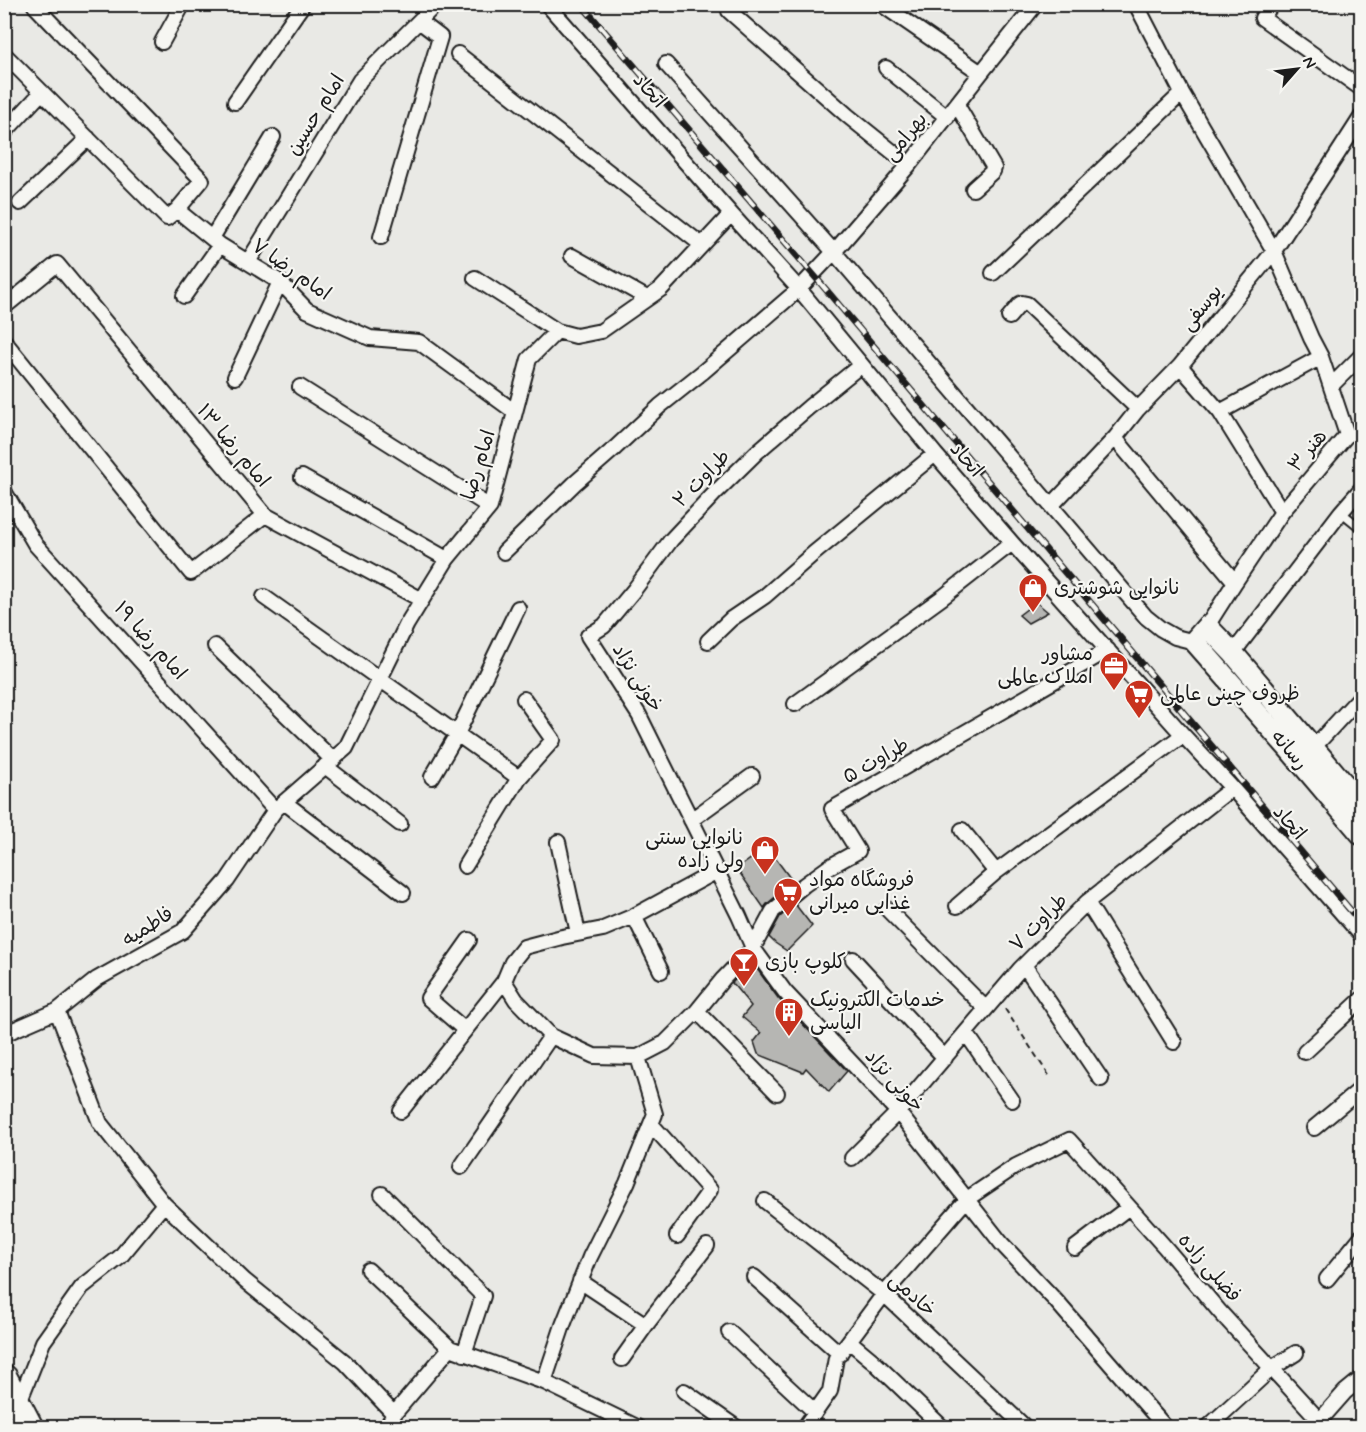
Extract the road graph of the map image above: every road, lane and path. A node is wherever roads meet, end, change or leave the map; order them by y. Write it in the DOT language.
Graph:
graph roads {
  1 [pos="183,4"];
  2 [pos="303,4"];
  3 [pos="436,4"];
  4 [pos="547,4"];
  5 [pos="881,4"];
  6 [pos="1036,4"];
  7 [pos="1136,4"];
  8 [pos="1272,4"];
  9 [pos="35,6"];
  10 [pos="729,11"];
  11 [pos="419,21"];
  12 [pos="162,42"];
  13 [pos="4,54"];
  14 [pos="458,54"];
  15 [pos="666,64"];
  16 [pos="886,68"];
  17 [pos="981,73"];
  18 [pos="1362,89"];
  19 [pos="42,92"];
  20 [pos="1182,93"];
  21 [pos="235,102"];
  22 [pos="957,105"];
  23 [pos="1362,116"];
  24 [pos="947,117"];
  25 [pos="4,133"];
  26 [pos="273,137"];
  27 [pos="88,138"];
  28 [pos="909,165"];
  29 [pos="973,189"];
  30 [pos="21,202"];
  31 [pos="172,214"];
  32 [pos="731,214"];
  33 [pos="381,237"];
  34 [pos="216,242"];
  35 [pos="702,245"];
  36 [pos="1274,251"];
  37 [pos="834,252"];
  38 [pos="572,256"];
  39 [pos="248,262"];
  40 [pos="993,273"];
  41 [pos="475,278"];
  42 [pos="280,282"];
  43 [pos="799,289"];
  44 [pos="184,296"];
  45 [pos="647,298"];
  46 [pos="4,307"];
  47 [pos="1009,317"];
  48 [pos="557,331"];
  49 [pos="4,341"];
  50 [pos="1362,355"];
  51 [pos="1321,357"];
  52 [pos="861,365"];
  53 [pos="1180,366"];
  54 [pos="235,377"];
  55 [pos="1331,386"];
  56 [pos="300,387"];
  57 [pos="1138,409"];
  58 [pos="515,412"];
  59 [pos="1220,412"];
  60 [pos="1115,438"];
  61 [pos="935,454"];
  62 [pos="302,477"];
  63 [pos="1362,488"];
  64 [pos="4,492"];
  65 [pos="1051,506"];
  66 [pos="490,507"];
  67 [pos="1282,512"];
  68 [pos="1341,512"];
  69 [pos="265,514"];
  70 [pos="1362,529"];
  71 [pos="1012,543"];
  72 [pos="504,552"];
  73 [pos="447,560"];
  74 [pos="1235,582"];
  75 [pos="264,597"];
  76 [pos="422,600"];
  77 [pos="518,608"];
  78 [pos="1207,626"];
  79 [pos="588,636"];
  80 [pos="708,641"];
  81 [pos="1195,642"];
  82 [pos="215,646"];
  83 [pos="1108,650"];
  84 [pos="1233,653"];
  85 [pos="380,679"];
  86 [pos="1362,695"];
  87 [pos="524,699"];
  88 [pos="795,704"];
  89 [pos="457,734"];
  90 [pos="1184,735"];
  91 [pos="1313,748"];
  92 [pos="329,763"];
  93 [pos="752,776"];
  94 [pos="432,777"];
  95 [pos="519,778"];
  96 [pos="1232,788"];
  97 [pos="1360,798"];
  98 [pos="280,806"];
  99 [pos="690,820"];
  100 [pos="399,824"];
  101 [pos="962,830"];
  102 [pos="1362,835"];
  103 [pos="558,842"];
  104 [pos="465,866"];
  105 [pos="717,871"];
  106 [pos="996,872"];
  107 [pos="403,892"];
  108 [pos="1088,902"];
  109 [pos="957,906"];
  110 [pos="887,909"];
  111 [pos="634,916"];
  112 [pos="578,933"];
  113 [pos="1362,936"];
  114 [pos="469,940"];
  115 [pos="753,948"];
  116 [pos="853,958"];
  117 [pos="1024,965"];
  118 [pos="661,971"];
  119 [pos="504,981"];
  120 [pos="996,997"];
  121 [pos="1362,999"];
  122 [pos="986,1009"];
  123 [pos="57,1011"];
  124 [pos="697,1011"];
  125 [pos="465,1030"];
  126 [pos="966,1033"];
  127 [pos="4,1034"];
  128 [pos="551,1036"];
  129 [pos="1174,1042"];
  130 [pos="1305,1052"];
  131 [pos="638,1057"];
  132 [pos="945,1058"];
  133 [pos="1050,1077"];
  134 [pos="1101,1078"];
  135 [pos="1362,1088"];
  136 [pos="777,1094"];
  137 [pos="1012,1100"];
  138 [pos="401,1111"];
  139 [pos="898,1112"];
  140 [pos="651,1124"];
  141 [pos="1314,1128"];
  142 [pos="852,1158"];
  143 [pos="461,1167"];
  144 [pos="382,1194"];
  145 [pos="967,1199"];
  146 [pos="765,1201"];
  147 [pos="164,1204"];
  148 [pos="1129,1207"];
  149 [pos="677,1236"];
  150 [pos="1362,1236"];
  151 [pos="707,1246"];
  152 [pos="1075,1248"];
  153 [pos="368,1270"];
  154 [pos="754,1277"];
  155 [pos="1327,1279"];
  156 [pos="580,1281"];
  157 [pos="884,1294"];
  158 [pos="646,1325"];
  159 [pos="729,1332"];
  160 [pos="849,1341"];
  161 [pos="450,1348"];
  162 [pos="1296,1353"];
  163 [pos="464,1354"];
  164 [pos="840,1354"];
  165 [pos="622,1359"];
  166 [pos="1272,1368"];
  167 [pos="4,1378"];
  168 [pos="1362,1378"];
  169 [pos="544,1382"];
  170 [pos="684,1391"];
  171 [pos="18,1405"];
  172 [pos="815,1412"];
  173 [pos="394,1414"];
  174 [pos="1317,1424"];
  175 [pos="30,1428"];
  176 [pos="386,1428"];
  177 [pos="639,1428"];
  178 [pos="737,1428"];
  179 [pos="804,1428"];
  180 [pos="943,1428"];
  181 [pos="1026,1428"];
  182 [pos="1166,1428"];
  183 [pos="1207,1428"];
  1 -- 12 [label="street"];
  2 -- 21 [label="street"];
  3 -- 11 [label="street, امام حسین"];
  4 -- 32 [label="street, اتحاد"];
  5 -- 17 [label="street"];
  6 -- 17 [label="street, بهرامی"];
  7 -- 20 [label="street, هنر ۳"];
  8 -- 18 [label="street"];
  9 -- 31 [label="street"];
  10 -- 28 [label="street"];
  11 -- 33 [label="street"];
  11 -- 39 [label="street, امام حسین"];
  13 -- 19 [label="street, امام رضا ۷"];
  14 -- 35 [label="street"];
  15 -- 37 [label="street"];
  16 -- 24 [label="street"];
  17 -- 22 [label="street, بهرامی"];
  19 -- 25 [label="street"];
  19 -- 27 [label="street, امام رضا ۷"];
  20 -- 36 [label="street, هنر ۳"];
  20 -- 40 [label="street"];
  22 -- 24 [label="street, بهرامی"];
  22 -- 29 [label="street"];
  23 -- 36 [label="street, یوسفی"];
  24 -- 28 [label="street, بهرامی"];
  26 -- 34 [label="street"];
  27 -- 30 [label="street"];
  27 -- 31 [label="street, امام رضا ۷"];
  28 -- 37 [label="street, بهرامی"];
  31 -- 34 [label="street, امام رضا ۷"];
  32 -- 35 [label="street"];
  32 -- 43 [label="street, اتحاد"];
  34 -- 39 [label="street, امام رضا ۷"];
  34 -- 44 [label="street"];
  35 -- 45 [label="street"];
  36 -- 51 [label="street, هنر ۳"];
  36 -- 53 [label="street, یوسفی"];
  37 -- 43 [label="street, بهرامی"];
  37 -- 65 [label="street"];
  38 -- 45 [label="street"];
  39 -- 42 [label="street, امام رضا ۷"];
  41 -- 48 [label="street"];
  42 -- 54 [label="street"];
  42 -- 58 [label="street, امام رضا ۷"];
  43 -- 52 [label="street, اتحاد"];
  43 -- 72 [label="street, بهرامی"];
  45 -- 48 [label="street"];
  46 -- 69 [label="street, امام رضا ۱۳"];
  47 -- 57 [label="street"];
  48 -- 58 [label="street, امام رضا"];
  49 -- 69 [label="street"];
  50 -- 55 [label="street"];
  51 -- 55 [label="street, هنر ۳"];
  51 -- 59 [label="street"];
  52 -- 61 [label="street, اتحاد"];
  52 -- 79 [label="street, طراوت ۲"];
  53 -- 57 [label="street, یوسفی"];
  53 -- 59 [label="street"];
  55 -- 67 [label="street, هنر ۳"];
  56 -- 66 [label="street"];
  57 -- 60 [label="street, یوسفی"];
  58 -- 66 [label="street, امام رضا"];
  59 -- 67 [label="street"];
  60 -- 65 [label="street, یوسفی"];
  60 -- 74 [label="street"];
  61 -- 71 [label="street, اتحاد"];
  61 -- 80 [label="street"];
  62 -- 73 [label="street"];
  63 -- 68 [label="street"];
  64 -- 98 [label="street, امام رضا ۱۹"];
  65 -- 81 [label="street"];
  66 -- 73 [label="street, امام رضا"];
  67 -- 74 [label="street, هنر ۳"];
  68 -- 70 [label="lane"];
  68 -- 84 [label="street"];
  69 -- 76 [label="street, امام رضا ۱۳"];
  71 -- 83 [label="street, اتحاد"];
  71 -- 88 [label="street"];
  73 -- 76 [label="street, امام رضا"];
  74 -- 78 [label="street, هنر ۳"];
  75 -- 85 [label="street"];
  76 -- 85 [label="street, امام رضا"];
  77 -- 89 [label="street"];
  78 -- 81 [label="street"];
  78 -- 84 [label="street, رسانه"];
  79 -- 99 [label="street, خونی نژاد"];
  81 -- 102 [label="street, رسانه"];
  82 -- 92 [label="street"];
  83 -- 90 [label="street, اتحاد"];
  83 -- 115 [label="street, طراوت ۵"];
  84 -- 91 [label="street, رسانه"];
  85 -- 89 [label="street"];
  85 -- 92 [label="street, امام رضا"];
  86 -- 91 [label="street"];
  87 -- 95 [label="street"];
  89 -- 94 [label="street"];
  89 -- 95 [label="street"];
  90 -- 96 [label="street, اتحاد"];
  90 -- 106 [label="street"];
  91 -- 97 [label="street, رسانه"];
  92 -- 98 [label="street, امام رضا"];
  92 -- 100 [label="street"];
  93 -- 99 [label="street"];
  95 -- 104 [label="street"];
  96 -- 108 [label="street, طراوت ۷"];
  96 -- 113 [label="street, اتحاد"];
  98 -- 107 [label="street, امام رضا ۱۹"];
  98 -- 123 [label="street, فاطمیه"];
  99 -- 105 [label="street, خونی نژاد"];
  101 -- 106 [label="street"];
  103 -- 112 [label="street"];
  105 -- 111 [label="street"];
  105 -- 115 [label="street, خونی نژاد"];
  106 -- 109 [label="street"];
  108 -- 117 [label="street, طراوت ۷"];
  108 -- 129 [label="street"];
  110 -- 122 [label="street"];
  111 -- 112 [label="street"];
  111 -- 118 [label="street"];
  112 -- 119 [label="street"];
  114 -- 125 [label="street"];
  115 -- 124 [label="street"];
  115 -- 139 [label="street, خونی نژاد"];
  116 -- 132 [label="street"];
  117 -- 120 [label="street, طراوت ۷"];
  117 -- 134 [label="street"];
  119 -- 125 [label="street"];
  119 -- 128 [label="street"];
  120 -- 122 [label="street, طراوت ۷"];
  120 -- 133 [label="path"];
  121 -- 130 [label="street"];
  122 -- 126 [label="street, طراوت ۷"];
  123 -- 127 [label="street, فاطمیه"];
  123 -- 147 [label="street"];
  124 -- 131 [label="street"];
  124 -- 136 [label="street"];
  125 -- 138 [label="street"];
  126 -- 132 [label="street, طراوت ۷"];
  126 -- 137 [label="street"];
  128 -- 131 [label="street"];
  128 -- 143 [label="street"];
  131 -- 140 [label="street"];
  132 -- 139 [label="street, طراوت ۷"];
  135 -- 141 [label="street"];
  139 -- 142 [label="street, طراوت ۷"];
  139 -- 145 [label="street, خونی نژاد"];
  140 -- 149 [label="street"];
  140 -- 156 [label="street"];
  144 -- 163 [label="street"];
  145 -- 148 [label="street, فضلی زاده"];
  145 -- 157 [label="street"];
  145 -- 182 [label="street, خونی نژاد"];
  146 -- 157 [label="street, خادمی"];
  147 -- 171 [label="street"];
  147 -- 173 [label="street"];
  148 -- 152 [label="street"];
  148 -- 166 [label="street, فضلی زاده"];
  150 -- 155 [label="street"];
  151 -- 158 [label="street"];
  153 -- 161 [label="street"];
  154 -- 164 [label="street"];
  156 -- 158 [label="street"];
  156 -- 169 [label="street"];
  157 -- 160 [label="street"];
  157 -- 181 [label="street, خادمی"];
  158 -- 165 [label="street"];
  159 -- 172 [label="street"];
  160 -- 164 [label="street"];
  160 -- 180 [label="street"];
  161 -- 163 [label="street"];
  161 -- 173 [label="street"];
  162 -- 166 [label="street"];
  163 -- 169 [label="street"];
  164 -- 172 [label="street"];
  166 -- 174 [label="street, فضلی زاده"];
  166 -- 183 [label="street"];
  167 -- 171 [label="highway"];
  168 -- 174 [label="street"];
  169 -- 177 [label="street"];
  170 -- 178 [label="street"];
  171 -- 175 [label="highway"];
  172 -- 179 [label="street"];
  173 -- 176 [label="street"];
}
